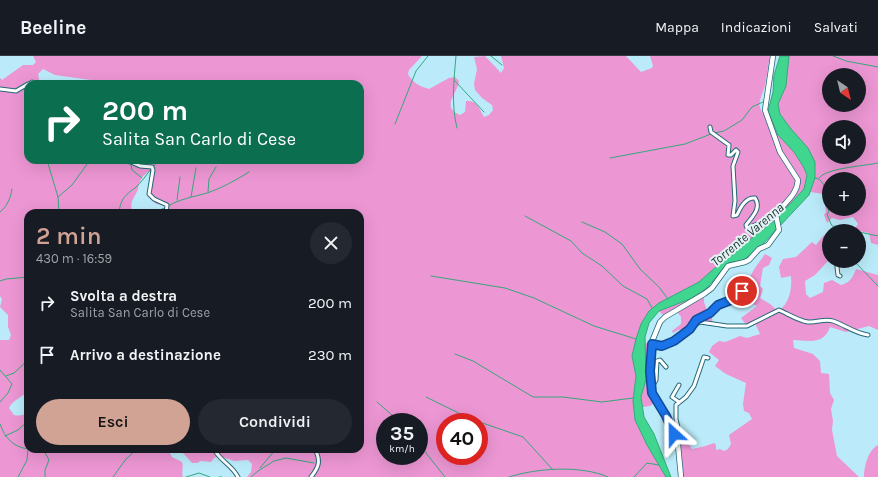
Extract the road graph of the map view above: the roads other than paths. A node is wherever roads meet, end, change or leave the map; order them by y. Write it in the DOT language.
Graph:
graph roads {
  1 [pos="773,56"];
  2 [pos="24,86"];
  3 [pos="0,89"];
  4 [pos="710,127"];
  5 [pos="136,164"];
  6 [pos="167,209"];
  7 [pos="775,218"];
  8 [pos="837,268"];
  9 [pos="840,276"];
  10 [pos="742,291"];
  11 [pos="693,327"];
  12 [pos="868,335"];
  13 [pos="652,344"];
  14 [pos="708,358"];
  15 [pos="666,367"];
  16 [pos="679,385"];
  17 [pos="652,387"];
  18 [pos="679,402"];
  19 [pos="678,446"];
  20 [pos="216,453"];
  21 [pos="316,453"];
  22 [pos="238,477"];
  23 [pos="311,477"];
  24 [pos="681,477"];
  1 -- 7 [label="street"];
  2 -- 3 [label="street"];
  4 -- 7 [label="street"];
  5 -- 6 [label="street"];
  7 -- 13 [label="street"];
  8 -- 9 [label="street"];
  10 -- 11 [label="street"];
  11 -- 12 [label="street"];
  11 -- 13 [label="street"];
  13 -- 17 [label="street"];
  14 -- 18 [label="street"];
  15 -- 17 [label="street"];
  16 -- 18 [label="street"];
  17 -- 19 [label="street"];
  18 -- 19 [label="street"];
  19 -- 24 [label="street"];
  20 -- 22 [label="street"];
  21 -- 23 [label="street"];
}
